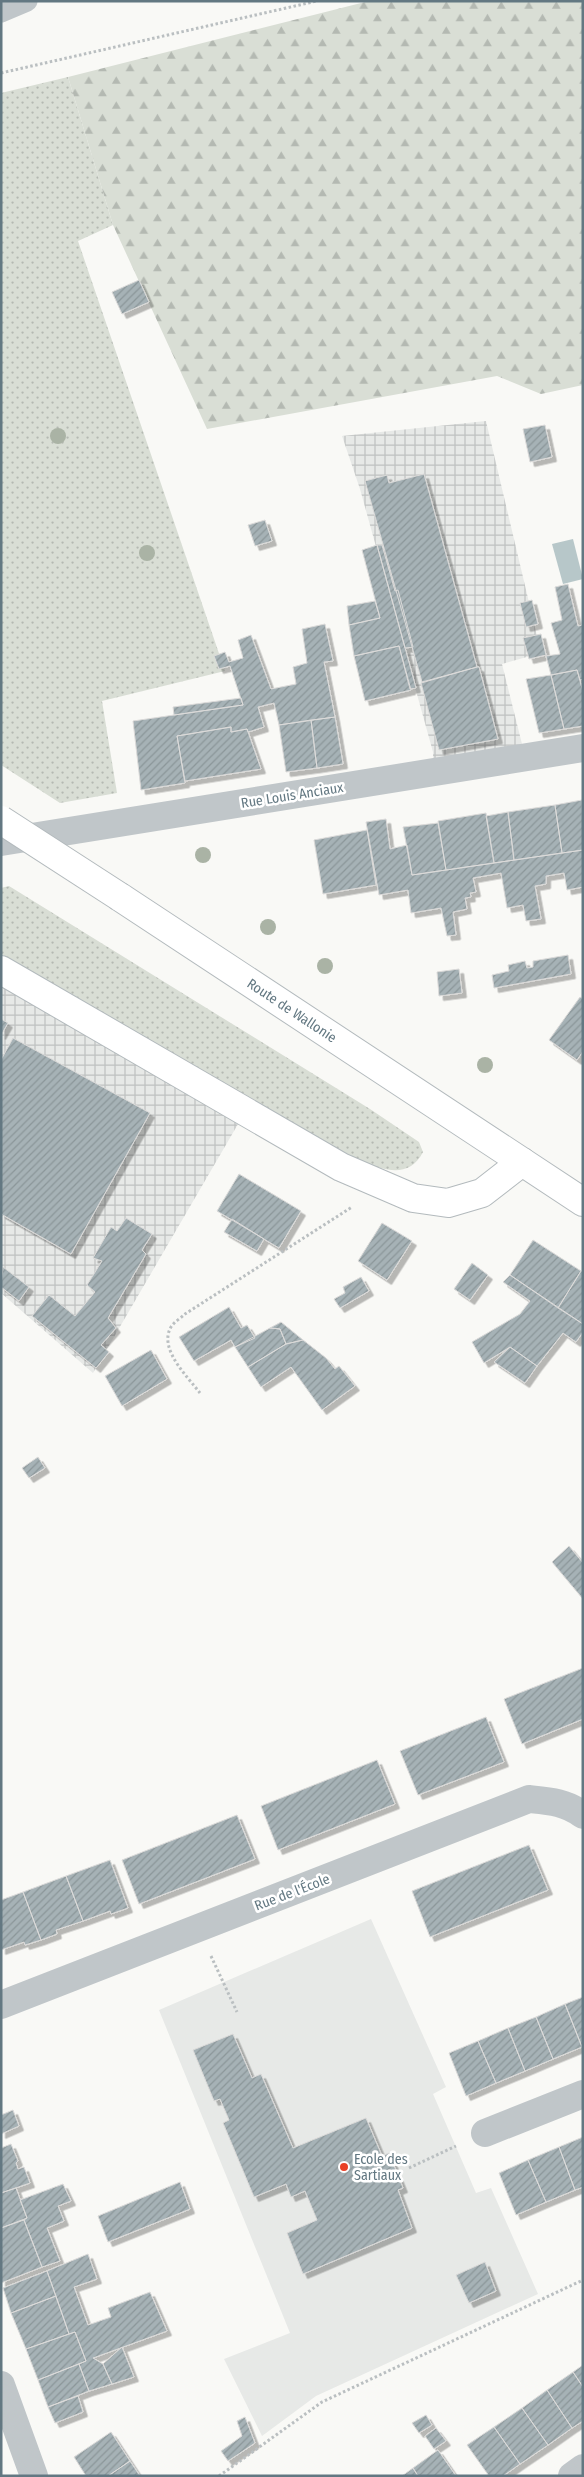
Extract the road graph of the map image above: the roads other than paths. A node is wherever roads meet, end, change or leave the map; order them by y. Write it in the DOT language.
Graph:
graph roads {
  1 [pos="27,1"];
  2 [pos="1,12"];
  3 [pos="583,748"];
  4 [pos="1,820"];
  5 [pos="1,842"];
  6 [pos="1,970"];
  7 [pos="522,1162"];
  8 [pos="583,1202"];
  9 [pos="583,1815"];
  10 [pos="1,2005"];
  11 [pos="583,2094"];
  12 [pos="485,2133"];
  13 [pos="1,2385"];
  14 [pos="583,2468"];
  15 [pos="34,2476"];
  16 [pos="572,2476"];
  1 -- 2 [label="lane"];
  3 -- 5 [label="street, Rue Louis Anciaux"];
  4 -- 7 [label="main road, Route de Wallonie, bridge"];
  6 -- 7 [label="main road"];
  7 -- 8 [label="main road, Route de Wallonie"];
  9 -- 10 [label="street, Rue de l'École"];
  11 -- 12 [label="street"];
  13 -- 15 [label="street"];
  14 -- 16 [label="street"];
}
